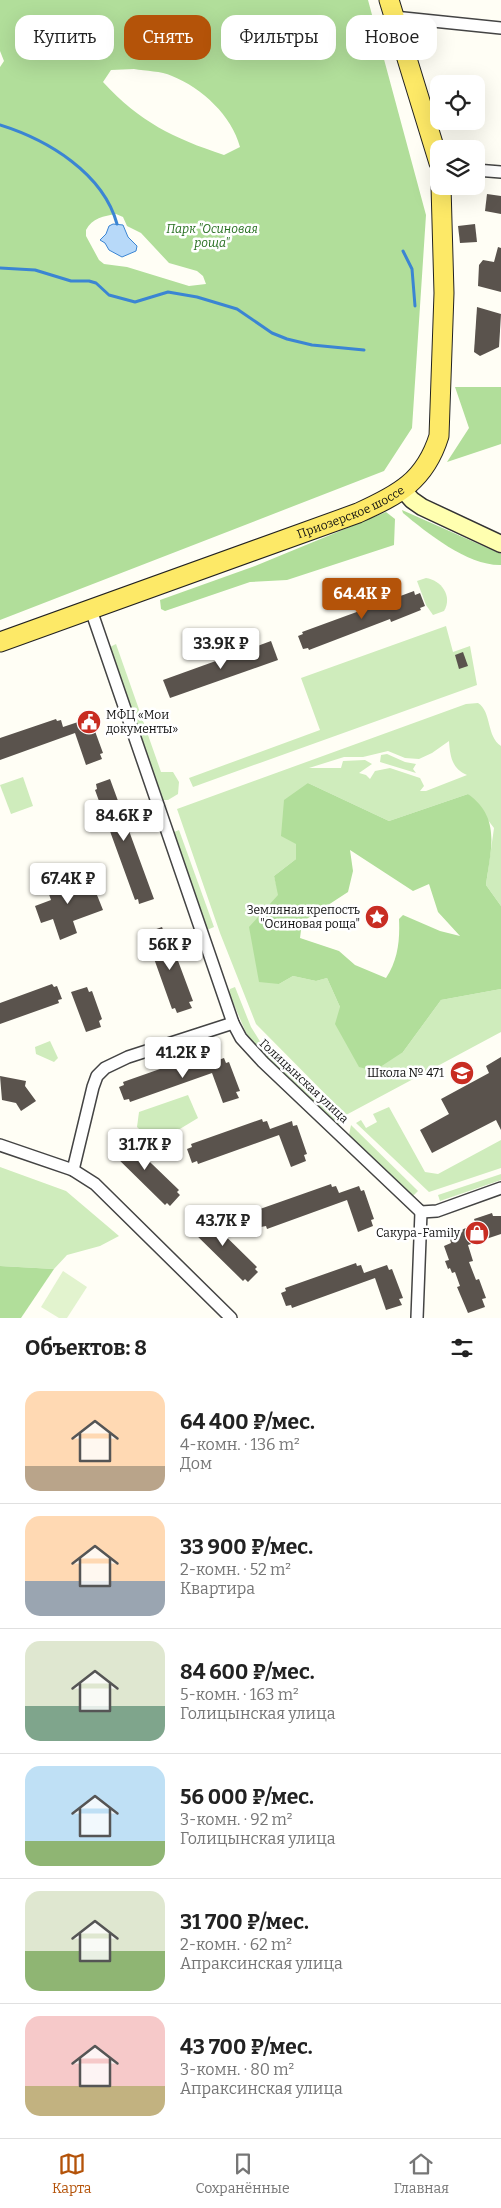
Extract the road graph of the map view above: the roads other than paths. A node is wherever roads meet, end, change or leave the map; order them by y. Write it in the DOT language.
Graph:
graph roads {
  1 [pos="392,8"];
  2 [pos="501,28"];
  3 [pos="432,140"];
  4 [pos="485,171"];
  5 [pos="501,172"];
  6 [pos="441,195"];
  7 [pos="404,490"];
  8 [pos="501,544"];
  9 [pos="91,610"];
  10 [pos="0,642"];
  11 [pos="233,1023"];
  12 [pos="0,1145"];
  13 [pos="73,1170"];
  14 [pos="501,1188"];
  15 [pos="421,1212"];
  16 [pos="231,1318"];
  17 [pos="416,1318"];
  1 -- 2 [label="street"];
  1 -- 3 [label="main road"];
  4 -- 5 [label="street"];
  6 -- 7 [label="main road, Приозерское шоссе"];
  7 -- 8 [label="main road"];
  7 -- 9 [label="main road, Приозерское шоссе"];
  9 -- 10 [label="main road, Приозерское шоссе"];
  9 -- 11 [label="street, Голицынская улица"];
  11 -- 13 [label="street"];
  11 -- 15 [label="street, Голицынская улица"];
  12 -- 13 [label="street"];
  13 -- 16 [label="street"];
  14 -- 15 [label="street"];
  15 -- 17 [label="street"];
}
